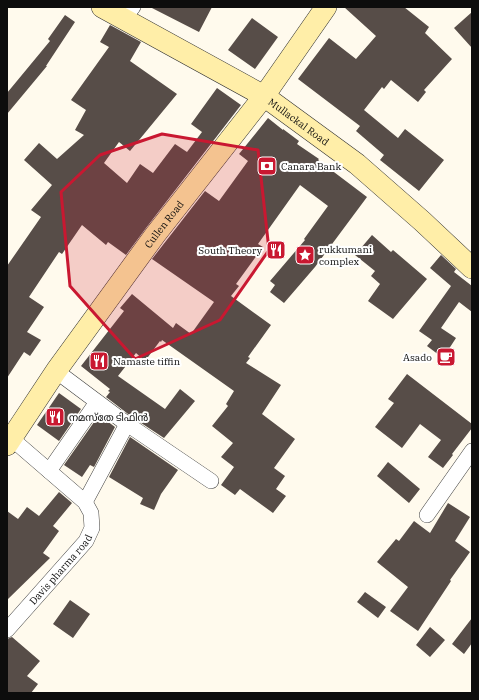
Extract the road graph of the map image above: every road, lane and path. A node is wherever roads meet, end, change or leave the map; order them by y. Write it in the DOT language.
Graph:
graph roads {
  1 [pos="102,7"];
  2 [pos="326,7"];
  3 [pos="128,13"];
  4 [pos="264,96"];
  5 [pos="472,268"];
  6 [pos="56,371"];
  7 [pos="97,402"];
  8 [pos="127,424"];
  9 [pos="9,442"];
  10 [pos="472,451"];
  11 [pos="49,471"];
  12 [pos="211,481"];
  13 [pos="85,502"];
  14 [pos="427,515"];
  15 [pos="7,630"];
  1 -- 3 [label="main road, Mullackal Road"];
  2 -- 4 [label="main road, Cullen Road"];
  3 -- 4 [label="main road, Mullackal Road"];
  4 -- 5 [label="main road, Mullackal Road"];
  4 -- 6 [label="main road, Cullen Road"];
  6 -- 7 [label="street"];
  6 -- 9 [label="main road, Cullen Road"];
  7 -- 8 [label="street"];
  7 -- 11 [label="street"];
  8 -- 12 [label="street"];
  8 -- 13 [label="street"];
  9 -- 11 [label="street, Davis pharma road"];
  10 -- 14 [label="street"];
  11 -- 13 [label="street, Davis pharma road"];
  13 -- 15 [label="street, Davis pharma road"];
}
